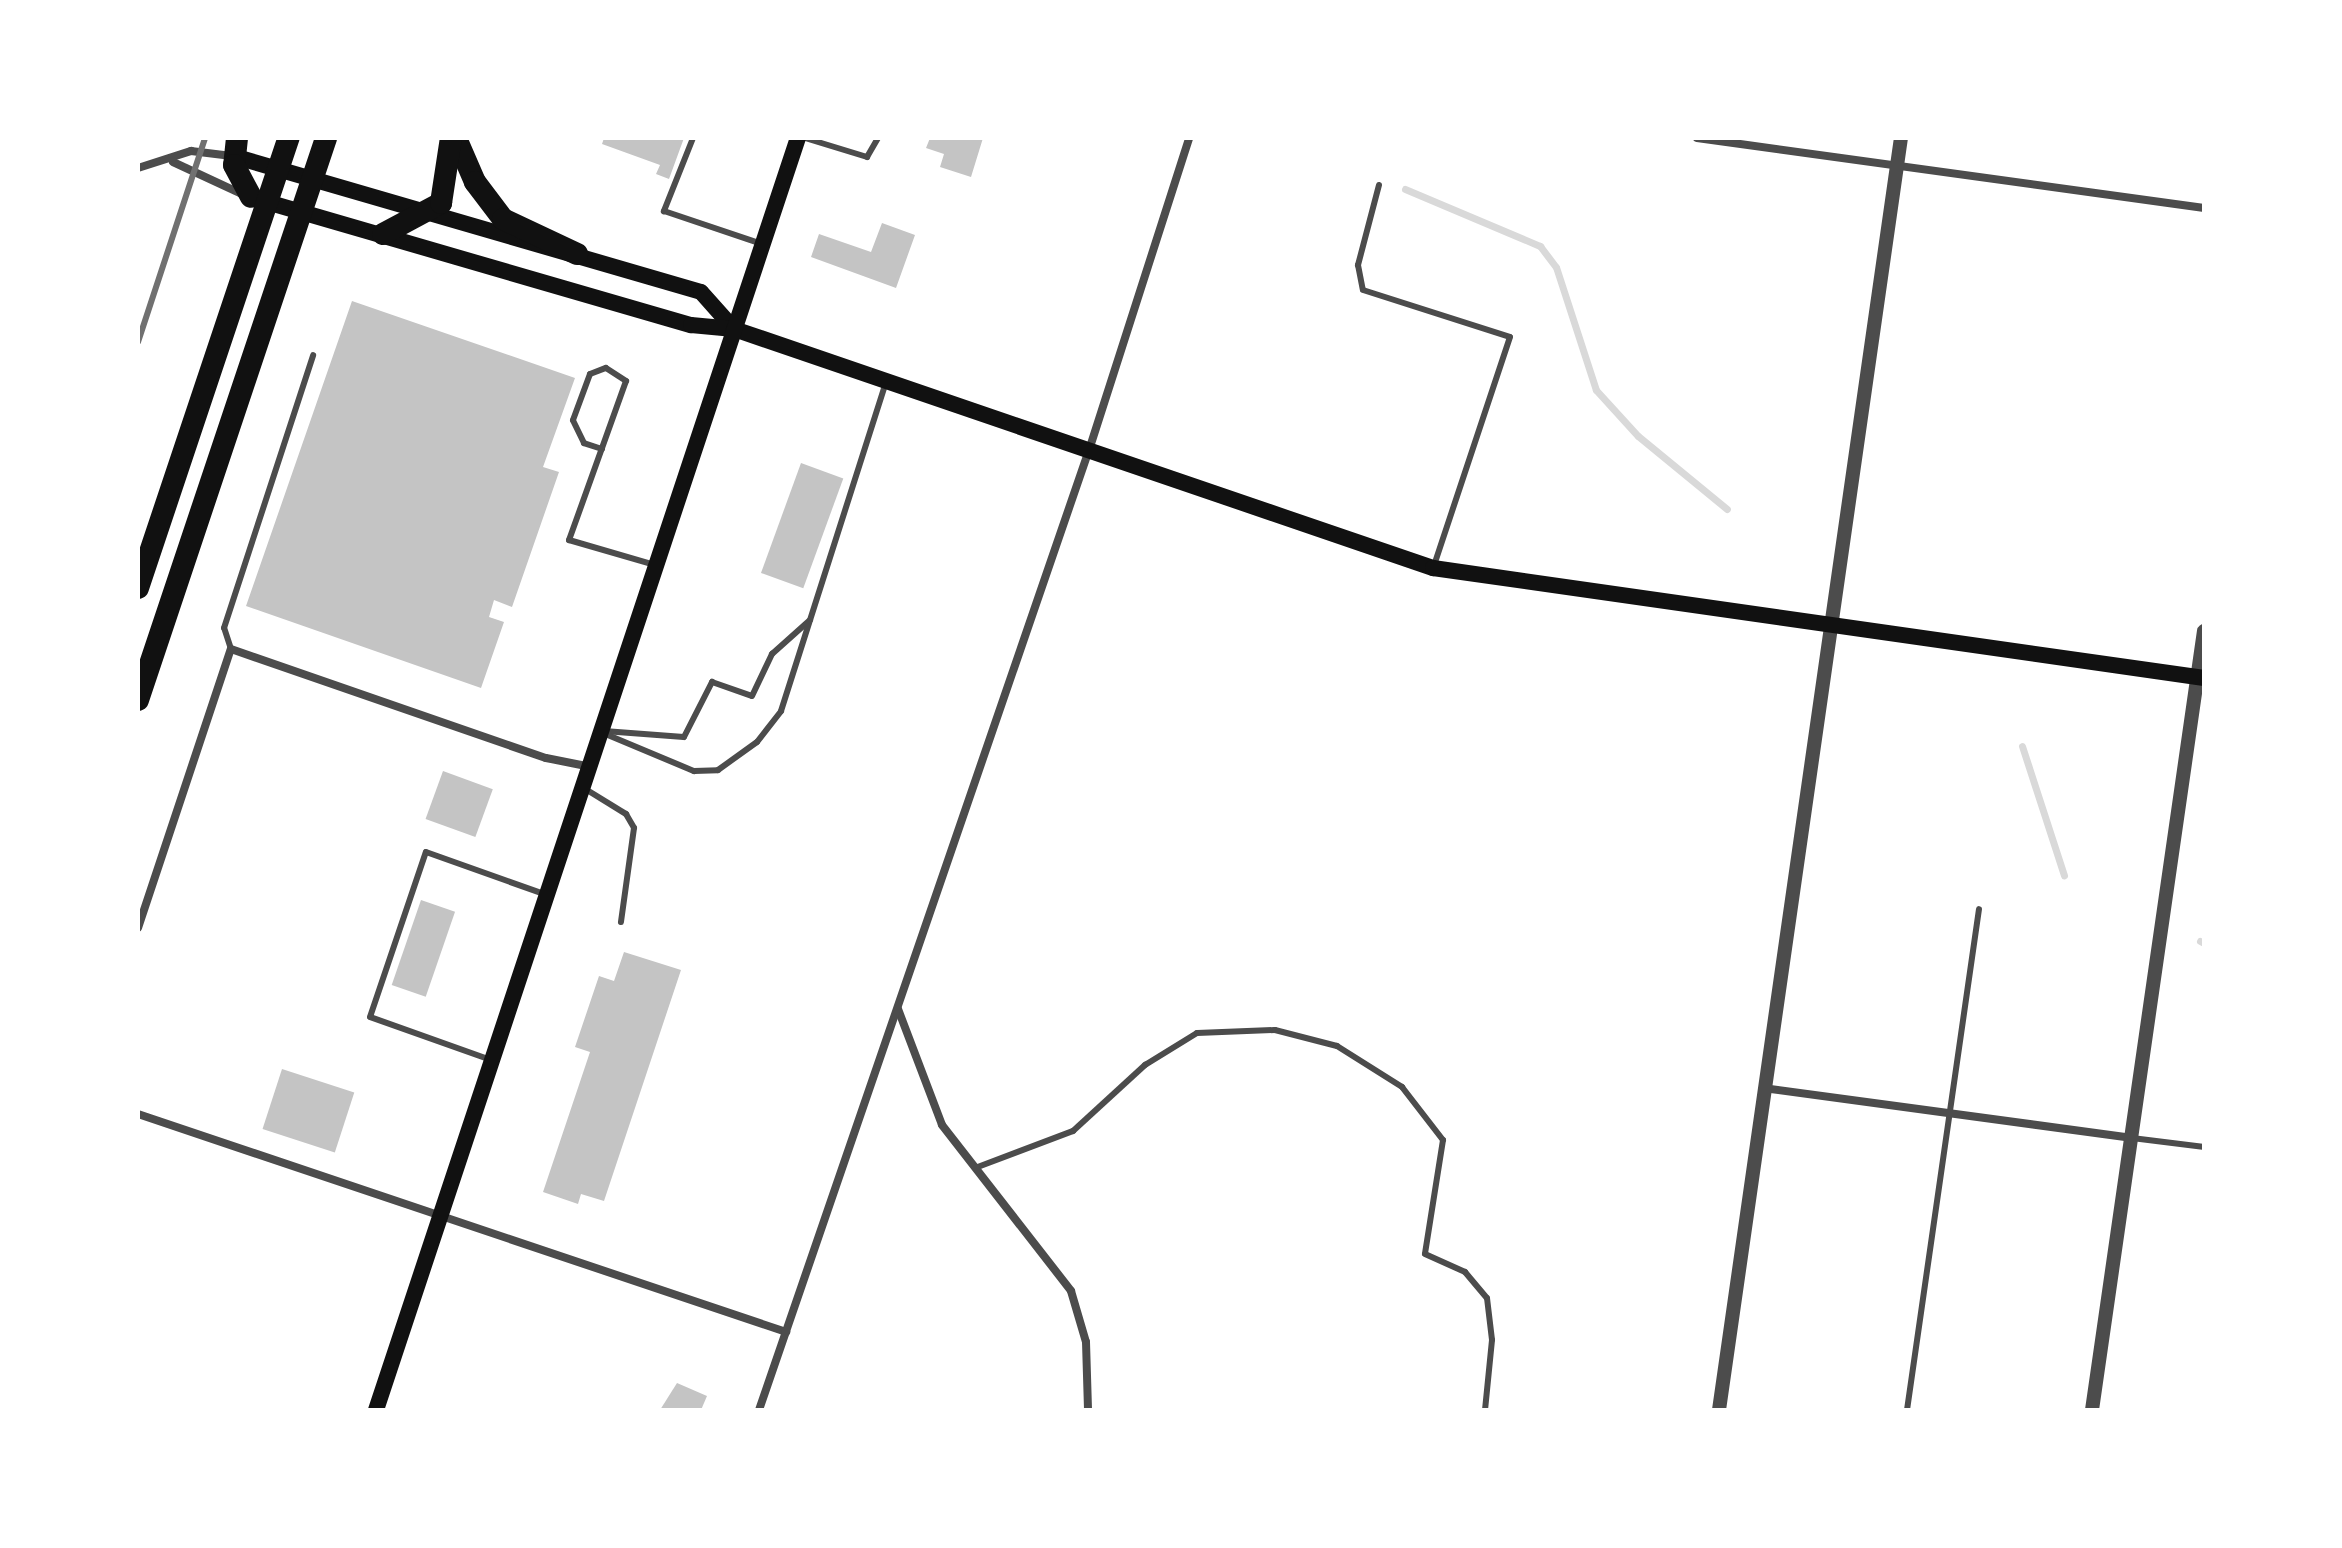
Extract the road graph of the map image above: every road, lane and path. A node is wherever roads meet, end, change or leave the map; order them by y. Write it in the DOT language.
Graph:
graph roads {
  1 [pos="289,138"];
  2 [pos="326,138"];
  3 [pos="454,138"];
  4 [pos="693,138"];
  5 [pos="798,138"];
  6 [pos="805,138"];
  7 [pos="878,138"];
  8 [pos="1189,138"];
  9 [pos="1697,138"];
  10 [pos="1901,138"];
  11 [pos="235,147"];
  12 [pos="173,162"];
  13 [pos="138,168"];
  14 [pos="1897,171"];
  15 [pos="1379,185"];
  16 [pos="251,197"];
  17 [pos="2204,208"];
  18 [pos="426,215"];
  19 [pos="383,234"];
  20 [pos="762,244"];
  21 [pos="577,254"];
  22 [pos="734,329"];
  23 [pos="313,355"];
  24 [pos="886,382"];
  25 [pos="1090,447"];
  26 [pos="602,449"];
  27 [pos="655,565"];
  28 [pos="1433,568"];
  29 [pos="138,588"];
  30 [pos="810,620"];
  31 [pos="1836,622"];
  32 [pos="2204,631"];
  33 [pos="231,649"];
  34 [pos="2201,677"];
  35 [pos="138,700"];
  36 [pos="600,731"];
  37 [pos="591,767"];
  38 [pos="587,790"];
  39 [pos="551,896"];
  40 [pos="1979,909"];
  41 [pos="621,922"];
  42 [pos="138,928"];
  43 [pos="898,1008"];
  44 [pos="496,1061"];
  45 [pos="1763,1087"];
  46 [pos="1951,1110"];
  47 [pos="138,1114"];
  48 [pos="2131,1138"];
  49 [pos="2204,1147"];
  50 [pos="974,1168"];
  51 [pos="443,1220"];
  52 [pos="786,1332"];
  53 [pos="376,1410"];
  54 [pos="759,1410"];
  55 [pos="1088,1410"];
  56 [pos="1485,1410"];
  57 [pos="1719,1410"];
  58 [pos="1907,1410"];
  59 [pos="2092,1410"];
  1 -- 29 [label="highway"];
  2 -- 35 [label="highway"];
  3 -- 18 [label="highway"];
  3 -- 21 [label="highway"];
  4 -- 20 [label="lane"];
  5 -- 20 [label="main road"];
  6 -- 7 [label="lane"];
  8 -- 25 [label="street"];
  9 -- 14 [label="street"];
  10 -- 14 [label="street"];
  11 -- 12 [label="street"];
  11 -- 16 [label="highway"];
  11 -- 18 [label="main road"];
  12 -- 13 [label="street"];
  12 -- 16 [label="street"];
  14 -- 17 [label="street"];
  14 -- 31 [label="street"];
  15 -- 28 [label="lane"];
  16 -- 19 [label="main road"];
  18 -- 19 [label="highway"];
  18 -- 21 [label="main road"];
  19 -- 22 [label="main road"];
  20 -- 22 [label="main road"];
  21 -- 22 [label="main road"];
  22 -- 24 [label="main road"];
  22 -- 27 [label="main road"];
  23 -- 33 [label="lane"];
  24 -- 25 [label="main road"];
  24 -- 30 [label="lane"];
  25 -- 28 [label="main road"];
  25 -- 43 [label="street"];
  26 -- 26 [label="lane"];
  26 -- 27 [label="lane"];
  27 -- 36 [label="main road"];
  28 -- 31 [label="main road"];
  30 -- 36 [label="lane"];
  30 -- 36 [label="lane"];
  31 -- 34 [label="main road"];
  31 -- 45 [label="street"];
  32 -- 34 [label="street"];
  33 -- 37 [label="street"];
  33 -- 42 [label="street"];
  34 -- 48 [label="street"];
  36 -- 37 [label="main road"];
  37 -- 38 [label="main road"];
  38 -- 39 [label="main road"];
  38 -- 41 [label="lane"];
  39 -- 44 [label="main road"];
  39 -- 44 [label="lane"];
  40 -- 46 [label="lane"];
  43 -- 50 [label="street"];
  43 -- 52 [label="street"];
  44 -- 51 [label="main road"];
  45 -- 46 [label="street"];
  45 -- 57 [label="street"];
  46 -- 48 [label="street"];
  46 -- 58 [label="lane"];
  47 -- 51 [label="street"];
  48 -- 49 [label="lane"];
  48 -- 59 [label="street"];
  50 -- 55 [label="street"];
  50 -- 56 [label="lane"];
  51 -- 52 [label="street"];
  51 -- 53 [label="main road"];
  52 -- 54 [label="street"];
}
